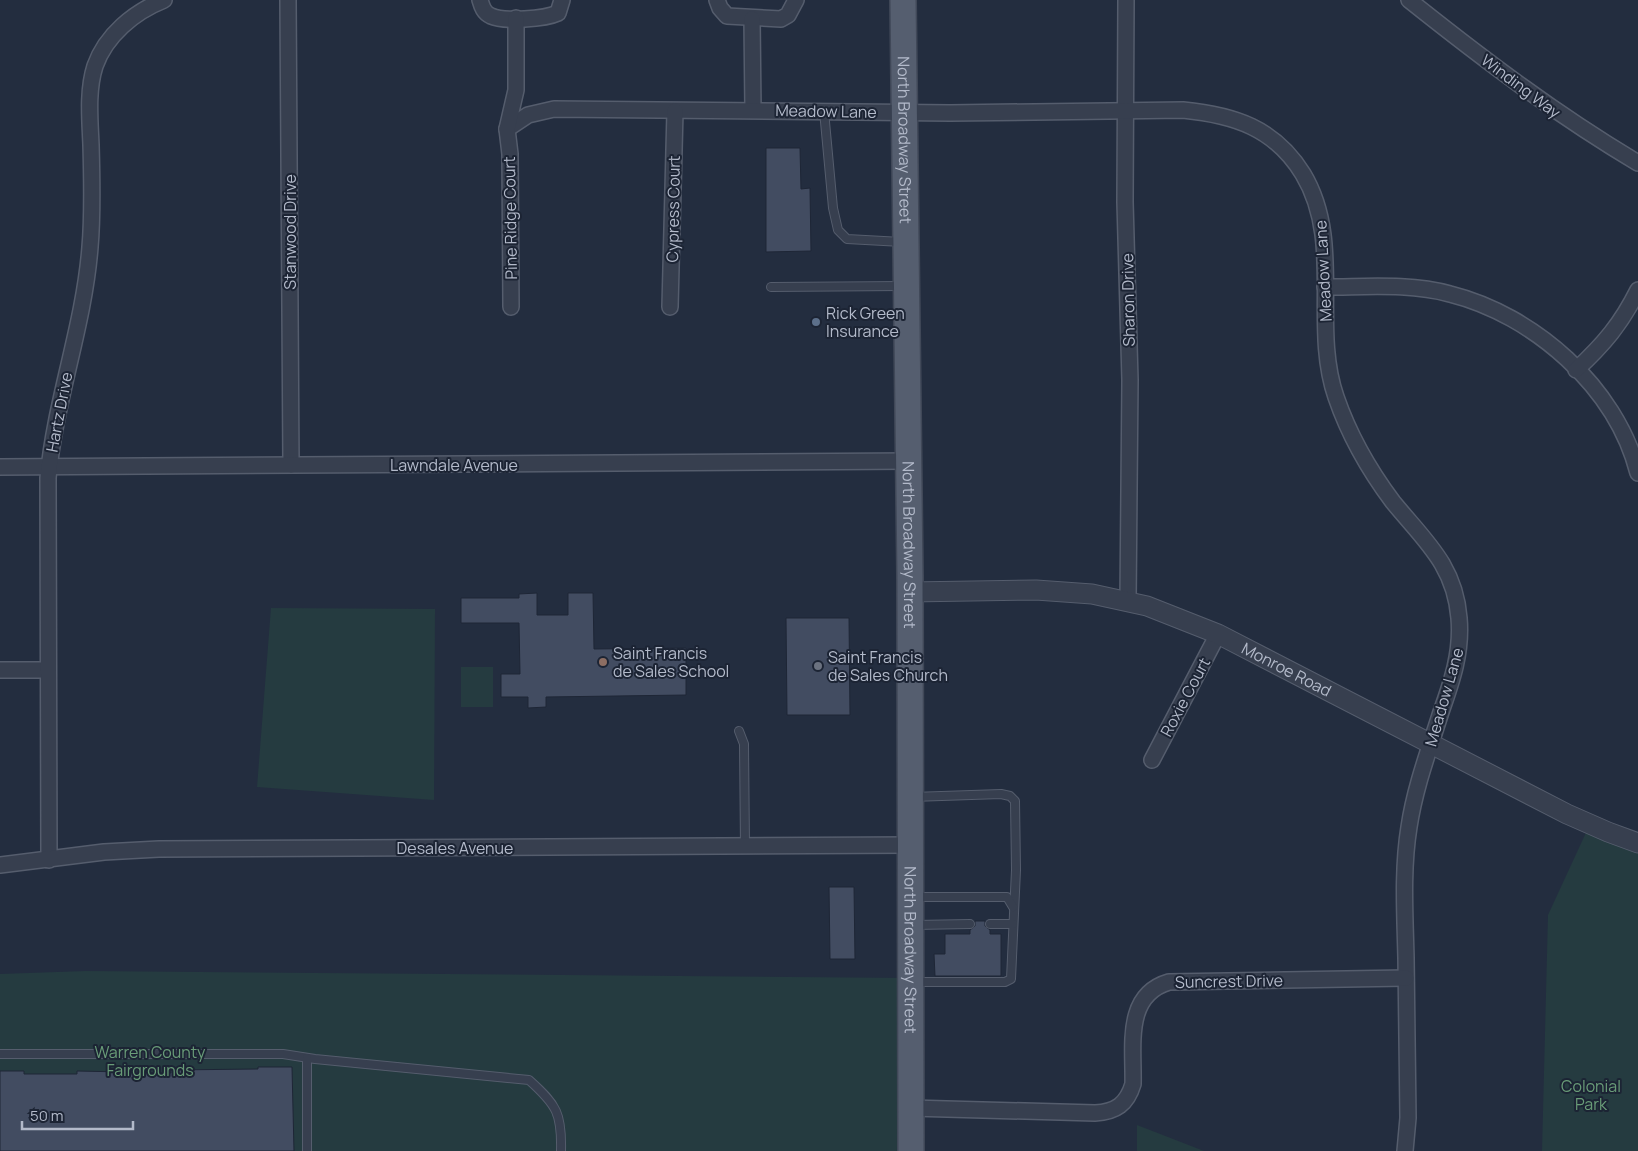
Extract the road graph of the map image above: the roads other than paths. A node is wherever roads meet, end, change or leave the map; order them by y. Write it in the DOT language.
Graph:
graph roads {
  1 [pos="164,0"];
  2 [pos="288,0"];
  3 [pos="480,0"];
  4 [pos="562,0"];
  5 [pos="717,0"];
  6 [pos="796,0"];
  7 [pos="903,0"];
  8 [pos="1126,0"];
  9 [pos="1409,0"];
  10 [pos="516,18"];
  11 [pos="752,19"];
  12 [pos="753,110"];
  13 [pos="1125,110"];
  14 [pos="675,111"];
  15 [pos="824,111"];
  16 [pos="905,112"];
  17 [pos="507,128"];
  18 [pos="1638,163"];
  19 [pos="906,242"];
  20 [pos="907,286"];
  21 [pos="771,287"];
  22 [pos="1325,287"];
  23 [pos="1638,290"];
  24 [pos="511,307"];
  25 [pos="670,307"];
  26 [pos="1576,370"];
  27 [pos="909,461"];
  28 [pos="292,465"];
  29 [pos="0,467"];
  30 [pos="49,467"];
  31 [pos="1638,473"];
  32 [pos="910,592"];
  33 [pos="1128,601"];
  34 [pos="1218,634"];
  35 [pos="0,670"];
  36 [pos="47,670"];
  37 [pos="739,731"];
  38 [pos="1431,744"];
  39 [pos="1152,760"];
  40 [pos="910,797"];
  41 [pos="1638,842"];
  42 [pos="910,845"];
  43 [pos="746,846"];
  44 [pos="48,860"];
  45 [pos="0,865"];
  46 [pos="910,896"];
  47 [pos="1014,909"];
  48 [pos="970,924"];
  49 [pos="990,924"];
  50 [pos="1013,924"];
  51 [pos="910,925"];
  52 [pos="1406,978"];
  53 [pos="910,982"];
  54 [pos="0,1054"];
  55 [pos="307,1058"];
  56 [pos="911,1108"];
  57 [pos="307,1151"];
  58 [pos="561,1151"];
  59 [pos="910,1151"];
  60 [pos="1406,1151"];
  1 -- 30 [label="street, Hartz Drive"];
  2 -- 28 [label="street, Stanwood Drive"];
  3 -- 10 [label="street"];
  4 -- 10 [label="street"];
  5 -- 11 [label="street"];
  6 -- 11 [label="street"];
  7 -- 16 [label="main road, North Broadway Street"];
  8 -- 13 [label="street, Sharon Drive"];
  9 -- 18 [label="street, Winding Way"];
  10 -- 17 [label="street, Pine Ridge Court"];
  11 -- 12 [label="street"];
  12 -- 14 [label="street, Meadow Lane"];
  12 -- 15 [label="street, Meadow Lane"];
  13 -- 16 [label="street, Meadow Lane"];
  13 -- 22 [label="street, Meadow Lane"];
  13 -- 33 [label="street, Sharon Drive"];
  14 -- 17 [label="street, Meadow Lane"];
  14 -- 25 [label="street, Cypress Court"];
  15 -- 16 [label="street, Meadow Lane"];
  15 -- 19 [label="lane"];
  16 -- 19 [label="main road, North Broadway Street"];
  17 -- 24 [label="street, Pine Ridge Court"];
  19 -- 20 [label="main road, North Broadway Street"];
  20 -- 21 [label="lane"];
  20 -- 27 [label="main road, North Broadway Street"];
  22 -- 26 [label="street"];
  22 -- 38 [label="street, Meadow Lane"];
  23 -- 26 [label="street"];
  26 -- 31 [label="street"];
  27 -- 28 [label="street, Lawndale Avenue"];
  27 -- 32 [label="main road, North Broadway Street"];
  28 -- 30 [label="street, Lawndale Avenue"];
  29 -- 30 [label="street, Lawndale Avenue"];
  30 -- 36 [label="street, Hartz Drive"];
  32 -- 33 [label="street, Monroe Road"];
  32 -- 40 [label="main road, North Broadway Street"];
  33 -- 34 [label="street, Monroe Road"];
  34 -- 38 [label="street, Monroe Road"];
  34 -- 39 [label="street, Roxie Court"];
  35 -- 36 [label="street"];
  36 -- 44 [label="street, Hartz Drive"];
  37 -- 43 [label="lane"];
  38 -- 41 [label="street, Monroe Road"];
  38 -- 52 [label="street, Meadow Lane"];
  40 -- 42 [label="main road, North Broadway Street"];
  40 -- 47 [label="lane"];
  42 -- 43 [label="street, Desales Avenue"];
  42 -- 46 [label="main road, North Broadway Street"];
  43 -- 44 [label="street, Desales Avenue"];
  44 -- 45 [label="street, Desales Avenue"];
  46 -- 47 [label="lane"];
  46 -- 51 [label="main road, North Broadway Street"];
  47 -- 50 [label="lane"];
  48 -- 51 [label="lane"];
  49 -- 50 [label="lane"];
  50 -- 53 [label="lane"];
  51 -- 53 [label="main road, North Broadway Street"];
  52 -- 56 [label="street, Suncrest Drive"];
  52 -- 60 [label="street, Meadow Lane"];
  53 -- 56 [label="main road, North Broadway Street"];
  54 -- 55 [label="lane"];
  55 -- 57 [label="lane"];
  55 -- 58 [label="lane"];
  56 -- 59 [label="main road, North Broadway Street"];
}
